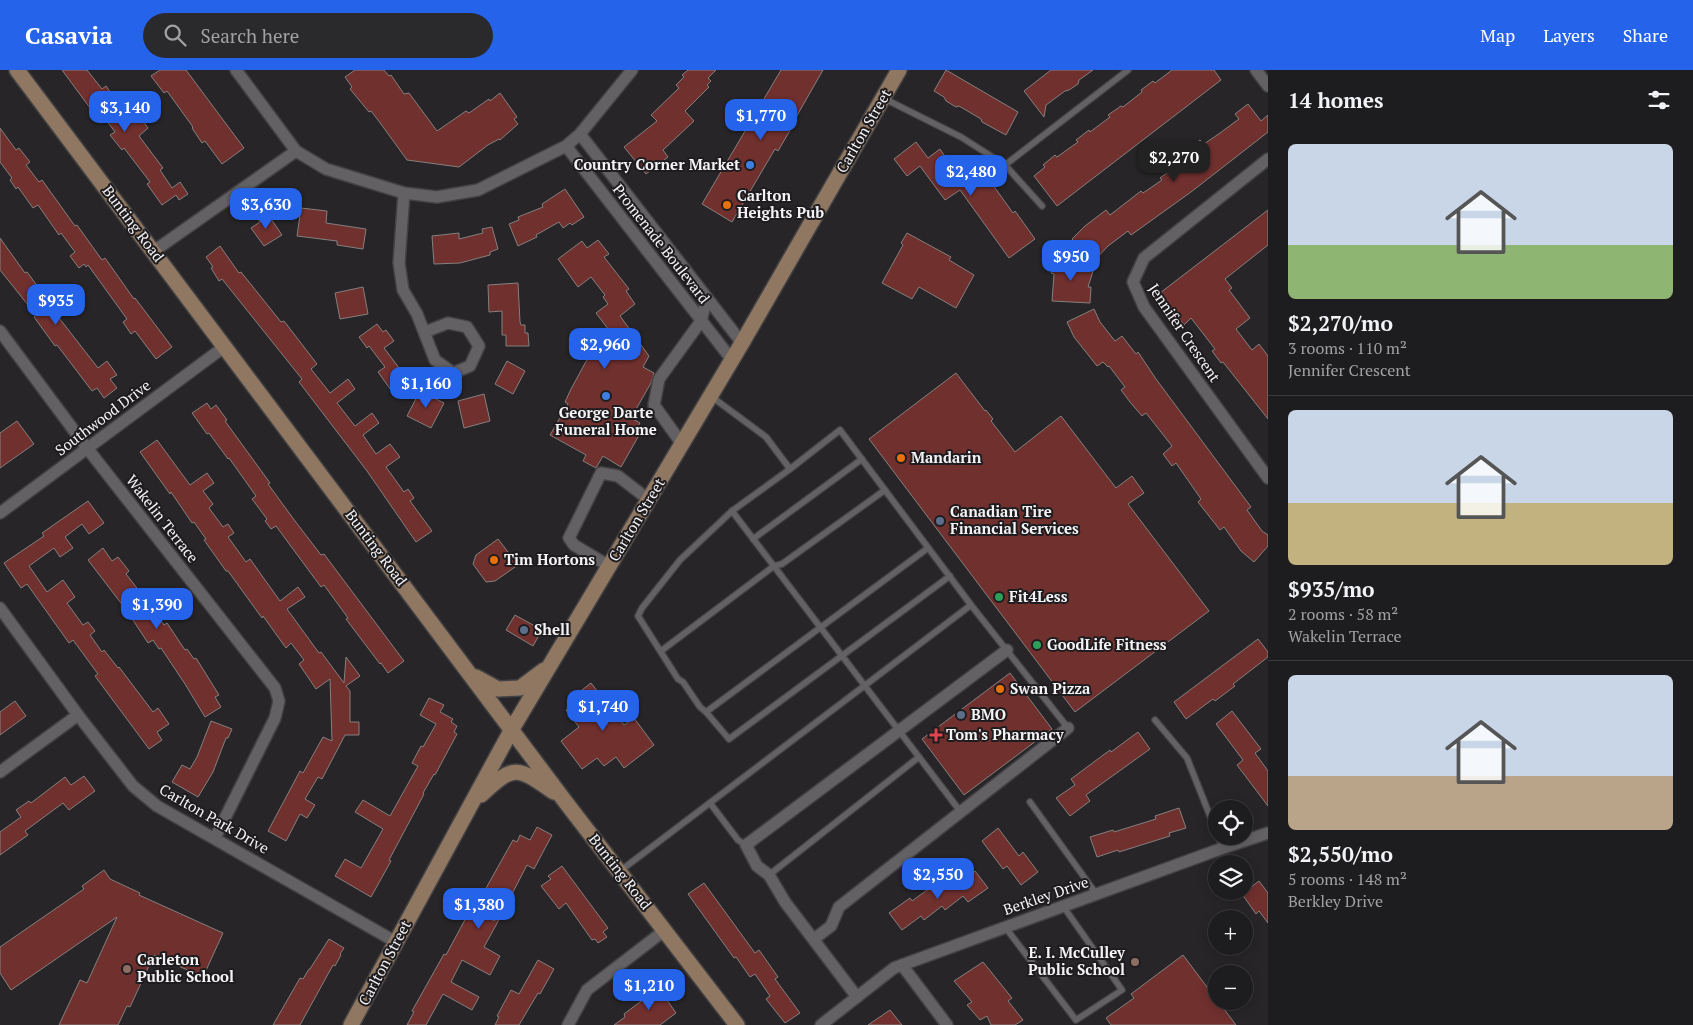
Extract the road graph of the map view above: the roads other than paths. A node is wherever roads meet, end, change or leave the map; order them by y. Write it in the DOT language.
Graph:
graph roads {
  1 [pos="17,70"];
  2 [pos="236,70"];
  3 [pos="632,70"];
  4 [pos="899,70"];
  5 [pos="1128,70"];
  6 [pos="1256,70"];
  7 [pos="1268,86"];
  8 [pos="883,98"];
  9 [pos="580,134"];
  10 [pos="566,146"];
  11 [pos="296,151"];
  12 [pos="1268,159"];
  13 [pos="1005,165"];
  14 [pos="404,193"];
  15 [pos="1042,206"];
  16 [pos="154,252"];
  17 [pos="707,298"];
  18 [pos="701,320"];
  19 [pos="0,331"];
  20 [pos="425,332"];
  21 [pos="742,343"];
  22 [pos="224,346"];
  23 [pos="732,360"];
  24 [pos="710,396"];
  25 [pos="682,444"];
  26 [pos="88,448"];
  27 [pos="862,459"];
  28 [pos="790,469"];
  29 [pos="1268,478"];
  30 [pos="885,490"];
  31 [pos="649,500"];
  32 [pos="732,511"];
  33 [pos="0,513"];
  34 [pos="753,539"];
  35 [pos="928,548"];
  36 [pos="609,566"];
  37 [pos="774,566"];
  38 [pos="950,576"];
  39 [pos="971,605"];
  40 [pos="0,608"];
  41 [pos="821,628"];
  42 [pos="1008,650"];
  43 [pos="661,651"];
  44 [pos="842,656"];
  45 [pos="550,666"];
  46 [pos="470,674"];
  47 [pos="864,685"];
  48 [pos="706,712"];
  49 [pos="78,715"];
  50 [pos="1155,720"];
  51 [pos="1068,728"];
  52 [pos="512,729"];
  53 [pos="898,730"];
  54 [pos="919,757"];
  55 [pos="0,772"];
  56 [pos="564,800"];
  57 [pos="710,802"];
  58 [pos="1030,802"];
  59 [pos="471,805"];
  60 [pos="960,811"];
  61 [pos="1208,812"];
  62 [pos="1268,833"];
  63 [pos="215,838"];
  64 [pos="746,845"];
  65 [pos="1222,845"];
  66 [pos="1223,848"];
  67 [pos="620,871"];
  68 [pos="769,875"];
  69 [pos="1097,895"];
  70 [pos="1063,906"];
  71 [pos="1005,927"];
  72 [pos="665,930"];
  73 [pos="814,939"];
  74 [pos="396,942"];
  75 [pos="902,965"];
  76 [pos="858,997"];
  77 [pos="351,1025"];
  78 [pos="568,1025"];
  79 [pos="737,1025"];
  80 [pos="821,1025"];
  81 [pos="947,1025"];
  1 -- 16 [label="main road, Bunting Road"];
  2 -- 11 [label="street"];
  3 -- 9 [label="street"];
  4 -- 8 [label="main road, Carlton Street"];
  5 -- 13 [label="lane"];
  6 -- 7 [label="street"];
  8 -- 13 [label="lane"];
  8 -- 21 [label="main road, Carlton Street"];
  9 -- 10 [label="street"];
  9 -- 17 [label="street, Promenade Boulevard"];
  10 -- 14 [label="street"];
  10 -- 18 [label="street, Promenade Boulevard"];
  11 -- 14 [label="street"];
  11 -- 16 [label="street"];
  12 -- 29 [label="street, Jennifer Crescent"];
  13 -- 15 [label="lane"];
  14 -- 20 [label="street"];
  16 -- 22 [label="main road, Bunting Road"];
  17 -- 18 [label="street"];
  17 -- 21 [label="street, Promenade Boulevard"];
  18 -- 23 [label="street, Promenade Boulevard"];
  18 -- 25 [label="street"];
  19 -- 26 [label="street, Wakelin Terrace"];
  20 -- 20 [label="street"];
  21 -- 23 [label="main road, Carlton Street"];
  22 -- 26 [label="street, Southwood Drive"];
  22 -- 46 [label="main road, Bunting Road"];
  23 -- 24 [label="main road, Carlton Street"];
  24 -- 25 [label="main road, Carlton Street"];
  24 -- 28 [label="lane"];
  25 -- 31 [label="main road, Carlton Street"];
  26 -- 33 [label="street, Southwood Drive"];
  26 -- 63 [label="street, Wakelin Terrace"];
  27 -- 28 [label="lane"];
  27 -- 30 [label="lane"];
  27 -- 34 [label="lane"];
  28 -- 32 [label="lane"];
  30 -- 35 [label="lane"];
  30 -- 37 [label="lane"];
  31 -- 36 [label="main road, Carlton Street"];
  31 -- 36 [label="street"];
  32 -- 34 [label="lane"];
  32 -- 43 [label="lane"];
  34 -- 37 [label="lane"];
  35 -- 38 [label="lane"];
  35 -- 41 [label="lane"];
  36 -- 45 [label="main road, Carlton Street"];
  37 -- 41 [label="lane"];
  37 -- 43 [label="lane"];
  38 -- 39 [label="lane"];
  38 -- 44 [label="lane"];
  39 -- 42 [label="lane"];
  39 -- 47 [label="lane"];
  40 -- 49 [label="street, Carlton Park Drive"];
  41 -- 44 [label="lane"];
  41 -- 48 [label="lane"];
  42 -- 51 [label="lane"];
  42 -- 53 [label="street"];
  43 -- 48 [label="lane"];
  44 -- 47 [label="lane"];
  44 -- 48 [label="lane"];
  45 -- 46 [label="main road"];
  45 -- 52 [label="main road, Carlton Street"];
  46 -- 52 [label="main road, Bunting Road"];
  47 -- 53 [label="lane"];
  47 -- 57 [label="lane"];
  49 -- 55 [label="street"];
  49 -- 63 [label="street, Carlton Park Drive"];
  50 -- 61 [label="lane"];
  51 -- 60 [label="street"];
  52 -- 56 [label="main road, Bunting Road"];
  52 -- 59 [label="main road, Carlton Street"];
  53 -- 54 [label="lane"];
  53 -- 64 [label="street"];
  54 -- 60 [label="lane"];
  54 -- 68 [label="lane"];
  56 -- 59 [label="main road"];
  56 -- 67 [label="main road, Bunting Road"];
  57 -- 64 [label="lane"];
  57 -- 67 [label="lane"];
  58 -- 69 [label="lane"];
  59 -- 74 [label="main road, Carlton Street"];
  60 -- 73 [label="street"];
  62 -- 66 [label="street, Berkley Drive"];
  63 -- 74 [label="street, Carlton Park Drive"];
  64 -- 68 [label="street"];
  65 -- 66 [label="lane"];
  66 -- 69 [label="street, Berkley Drive"];
  67 -- 72 [label="main road, Bunting Road"];
  68 -- 73 [label="street"];
  69 -- 70 [label="street, Berkley Drive"];
  70 -- 71 [label="street, Berkley Drive"];
  70 -- 71 [label="lane"];
  71 -- 75 [label="street, Berkley Drive"];
  72 -- 78 [label="street"];
  72 -- 79 [label="main road, Bunting Road"];
  73 -- 76 [label="street"];
  74 -- 77 [label="main road, Carlton Street"];
  75 -- 76 [label="street, Berkley Drive"];
  75 -- 81 [label="street"];
  76 -- 80 [label="street, Berkley Drive"];
}
